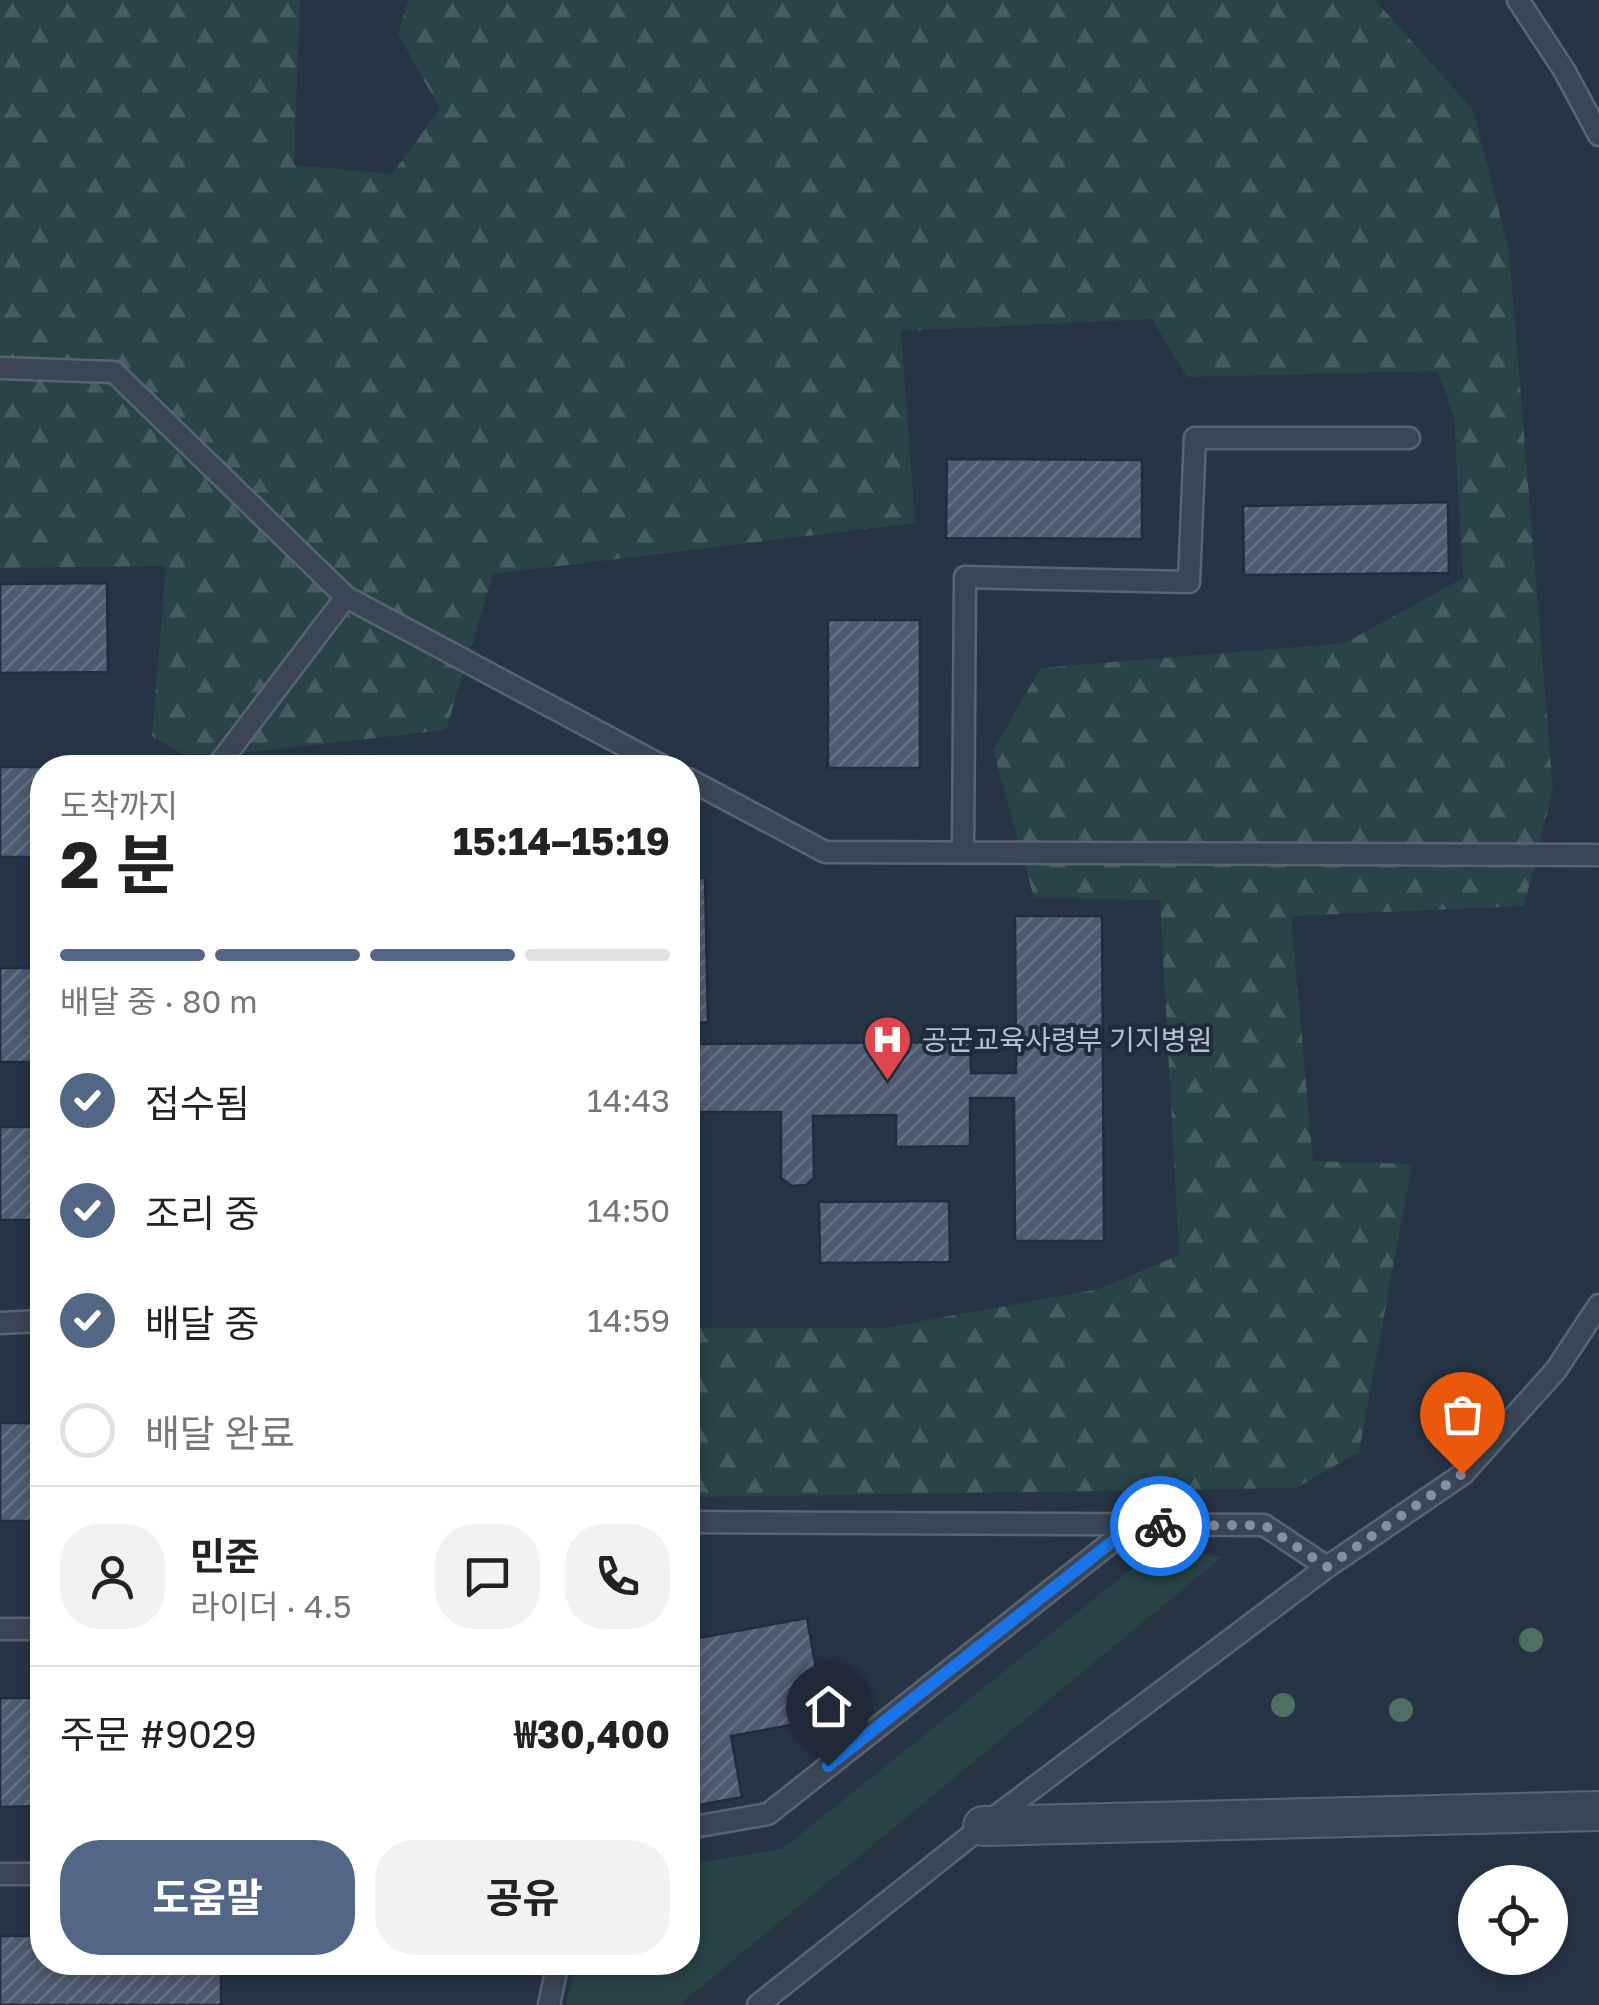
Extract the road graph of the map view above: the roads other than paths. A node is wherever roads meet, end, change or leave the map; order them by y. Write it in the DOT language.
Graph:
graph roads {
  1 [pos="1518,0"];
  2 [pos="1599,135"];
  3 [pos="0,368"];
  4 [pos="1409,438"];
  5 [pos="346,598"];
  6 [pos="226,755"];
  7 [pos="642,755"];
  8 [pos="700,785"];
  9 [pos="963,850"];
  10 [pos="1599,855"];
  11 [pos="1599,1305"];
  12 [pos="30,1322"];
  13 [pos="0,1323"];
  14 [pos="700,1522"];
  15 [pos="1132,1526"];
  16 [pos="1327,1567"];
  17 [pos="0,1629"];
  18 [pos="30,1629"];
  19 [pos="1599,1811"];
  20 [pos="700,1826"];
  21 [pos="983,1826"];
  22 [pos="0,1874"];
  23 [pos="30,1874"];
  24 [pos="555,1975"];
  25 [pos="549,2005"];
  26 [pos="758,2005"];
  1 -- 2 [label="lane"];
  3 -- 5 [label="lane"];
  4 -- 9 [label="lane"];
  5 -- 6 [label="lane"];
  5 -- 7 [label="lane"];
  8 -- 9 [label="lane"];
  9 -- 10 [label="lane"];
  11 -- 16 [label="lane"];
  12 -- 13 [label="lane"];
  14 -- 15 [label="lane"];
  15 -- 16 [label="lane"];
  15 -- 20 [label="lane"];
  16 -- 21 [label="lane"];
  17 -- 18 [label="lane"];
  19 -- 21 [label="street"];
  21 -- 26 [label="lane"];
  22 -- 23 [label="lane"];
  24 -- 25 [label="lane"];
}
